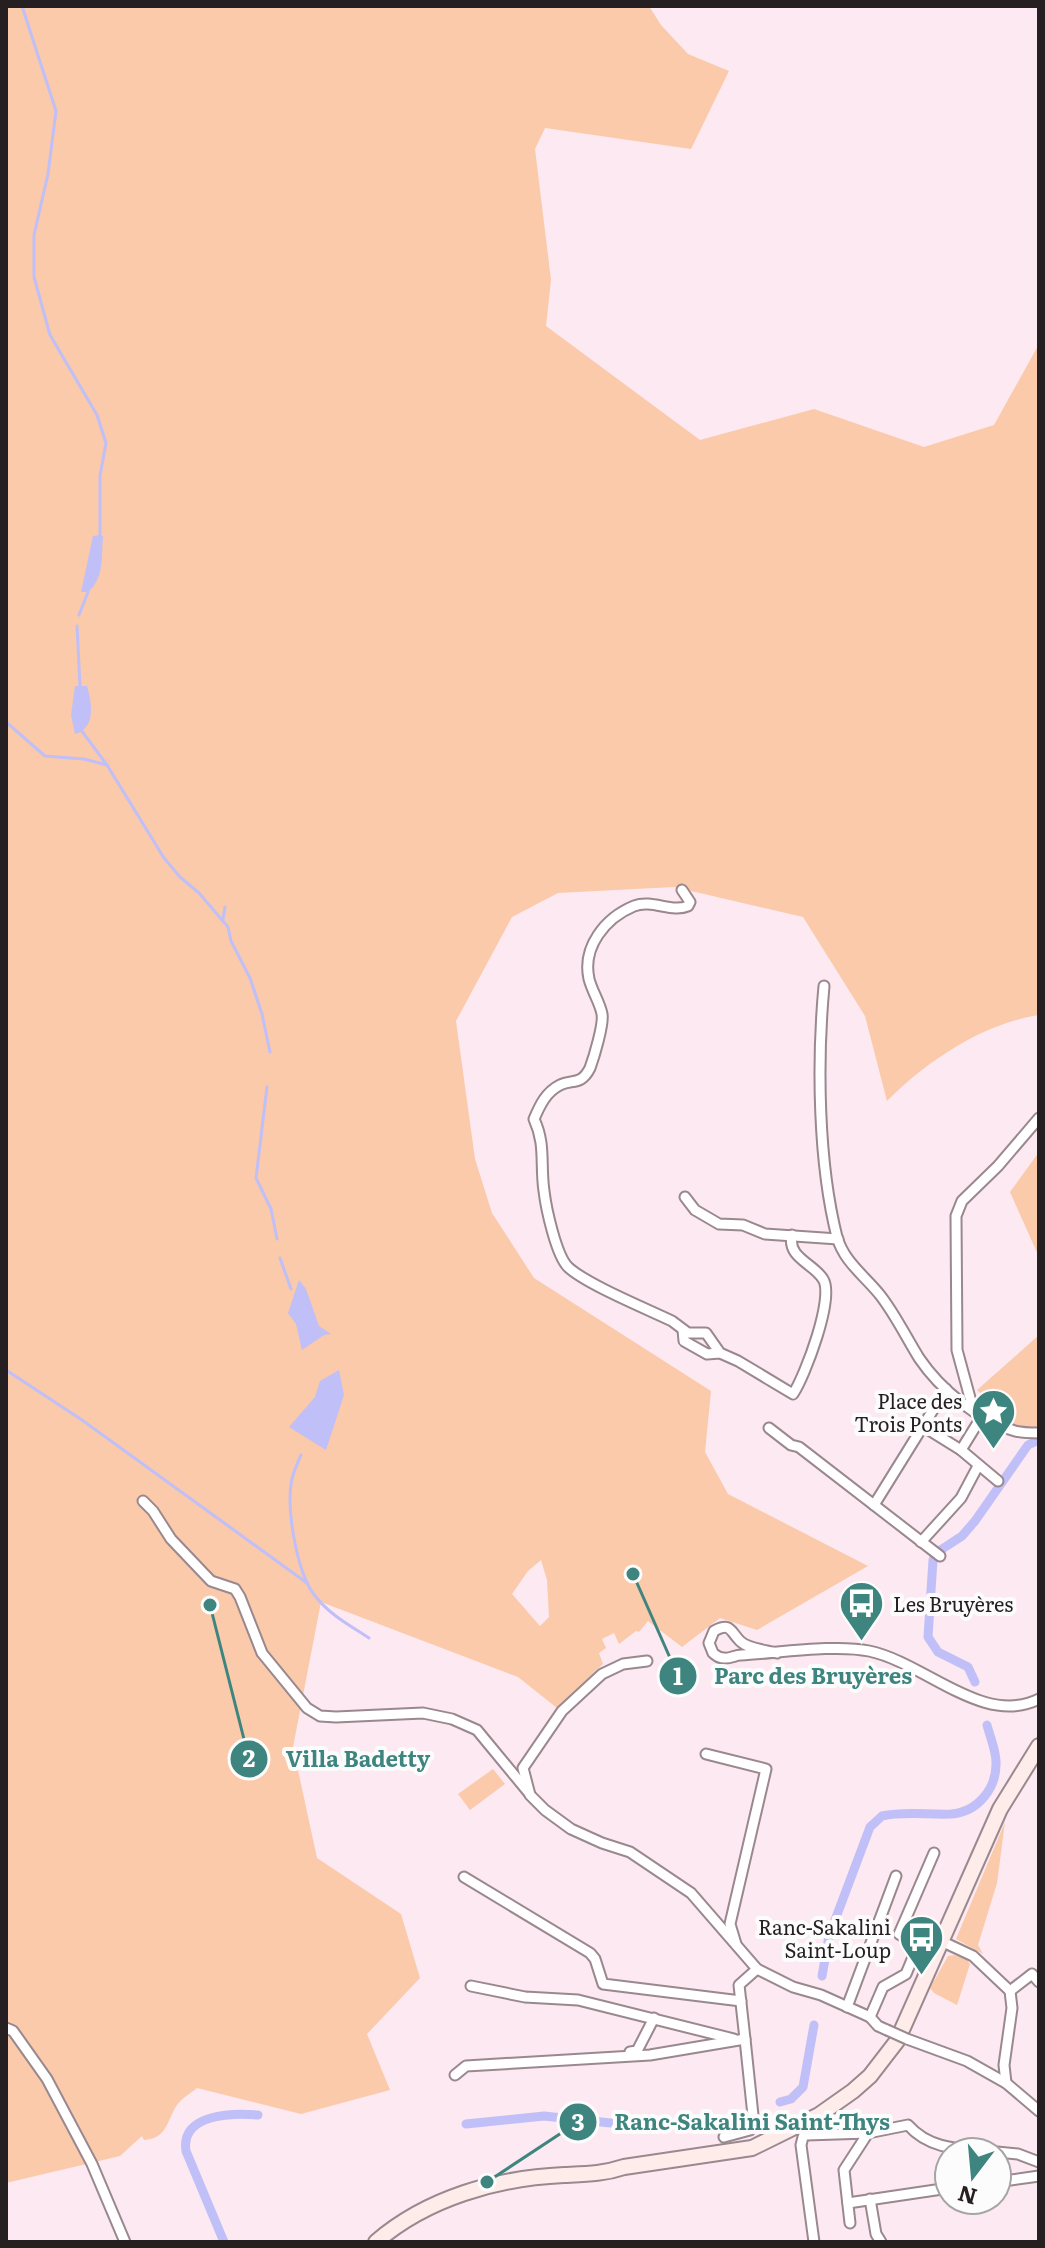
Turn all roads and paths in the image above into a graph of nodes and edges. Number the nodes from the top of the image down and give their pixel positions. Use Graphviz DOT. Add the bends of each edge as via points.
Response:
graph roads {
  1 [pos="682,890"];
  2 [pos="824,986"];
  3 [pos="1039,1118"];
  4 [pos="685,1197"];
  5 [pos="792,1235"];
  6 [pos="838,1239"];
  7 [pos="683,1330"];
  8 [pos="720,1353"];
  9 [pos="946,1389"];
  10 [pos="978,1413"];
  11 [pos="924,1427"];
  12 [pos="769,1428"];
  13 [pos="1039,1433"];
  14 [pos="961,1450"];
  15 [pos="978,1466"];
  16 [pos="998,1481"];
  17 [pos="143,1501"];
  18 [pos="874,1505"];
  19 [pos="921,1542"];
  20 [pos="937,1554"];
  21 [pos="740,1641"];
  22 [pos="777,1653"];
  23 [pos="734,1655"];
  24 [pos="647,1661"];
  25 [pos="1039,1699"];
  26 [pos="1039,1746"];
  27 [pos="706,1754"];
  28 [pos="530,1795"];
  29 [pos="934,1853"];
  30 [pos="896,1876"];
  31 [pos="464,1877"];
  32 [pos="944,1942"];
  33 [pos="738,1947"];
  34 [pos="757,1969"];
  35 [pos="1039,1982"];
  36 [pos="471,1986"];
  37 [pos="1010,1991"];
  38 [pos="741,2001"];
  39 [pos="847,2007"];
  40 [pos="870,2017"];
  41 [pos="654,2018"];
  42 [pos="6,2028"];
  43 [pos="741,2040"];
  44 [pos="521,2058"];
  45 [pos="455,2075"];
  46 [pos="1006,2083"];
  47 [pos="1039,2111"];
  48 [pos="868,2133"];
  49 [pos="724,2137"];
  50 [pos="933,2144"];
  51 [pos="1013,2154"];
  52 [pos="1039,2162"];
  53 [pos="1039,2176"];
  54 [pos="1013,2180"];
  55 [pos="933,2190"];
  56 [pos="870,2199"];
  57 [pos="848,2203"];
  58 [pos="850,2223"];
  59 [pos="125,2242"];
  60 [pos="376,2242"];
  61 [pos="814,2242"];
  62 [pos="881,2242"];
  1 -- 7 [label="street" via="690,902 682,909 634,906 600,929 588,975 602,1011 592,1061 582,1078 552,1091 534,1119 542,1135 545,1205 566,1265"];
  2 -- 6 [label="street" via="822,1123"];
  3 -- 10 [label="street" via="962,1201 956,1216 957,1350"];
  4 -- 5 [label="street" via="719,1224"];
  5 -- 6 [label="street"];
  5 -- 8 [label="street" via="793,1251 823,1279 828,1293 799,1385 793,1394"];
  6 -- 9 [label="street"];
  7 -- 8 [label="street" via="706,1333"];
  7 -- 8 [label="street" via="684,1341 707,1354"];
  9 -- 10 [label="street"];
  9 -- 11 [label="street"];
  10 -- 13 [label="street" via="1019,1432"];
  10 -- 14 [label="street"];
  11 -- 14 [label="street"];
  11 -- 18 [label="street"];
  12 -- 18 [label="street"];
  14 -- 15 [label="street"];
  15 -- 16 [label="street"];
  15 -- 19 [label="street" via="961,1498"];
  17 -- 28 [label="street" via="211,1581 235,1589 262,1653 307,1708 320,1716 423,1713 452,1719 477,1730"];
  18 -- 19 [label="street"];
  19 -- 20 [label="street"];
  21 -- 22 [label="street"];
  21 -- 23 [label="street"];
  21 -- 23 [label="street" via="728,1628 711,1636 713,1653 723,1658"];
  22 -- 23 [label="street"];
  22 -- 25 [label="street" via="862,1649 904,1662 984,1704 1011,1707"];
  24 -- 28 [label="street" via="612,1668 565,1707 523,1768"];
  26 -- 32 [label="street" via="1000,1809 973,1885"];
  27 -- 33 [label="street" via="766,1769 730,1924"];
  28 -- 33 [label="street" via="571,1829 630,1852 691,1893"];
  29 -- 40 [label="street" via="899,1934 915,1943 916,1950 906,1974 883,1987"];
  30 -- 39 [label="street"];
  31 -- 38 [label="street" via="590,1953 603,1984"];
  32 -- 37 [label="street" via="973,1956"];
  32 -- 60 [label="street" via="897,2041 870,2076 836,2104 772,2139 734,2153 480,2189 404,2220"];
  33 -- 34 [label="street"];
  34 -- 38 [label="street" via="739,1985"];
  34 -- 39 [label="street"];
  35 -- 37 [label="street" via="1032,1974"];
  36 -- 41 [label="street" via="578,2000"];
  37 -- 46 [label="street"];
  38 -- 43 [label="street"];
  39 -- 40 [label="street"];
  40 -- 46 [label="street, bridge" via="878,2026 958,2057"];
  41 -- 43 [label="street"];
  41 -- 44 [label="street" via="637,2051"];
  42 -- 59 [label="street" via="47,2079"];
  43 -- 45 [label="street" via="631,2056 466,2066"];
  43 -- 49 [label="street" via="754,2125"];
  46 -- 47 [label="street"];
  48 -- 50 [label="street" via="908,2125"];
  48 -- 57 [label="street" via="844,2170"];
  48 -- 61 [label="street" via="803,2137"];
  51 -- 52 [label="street"];
  53 -- 54 [label="street"];
  55 -- 56 [label="street"];
  56 -- 57 [label="street"];
  56 -- 62 [label="street"];
  57 -- 58 [label="street"];
}
